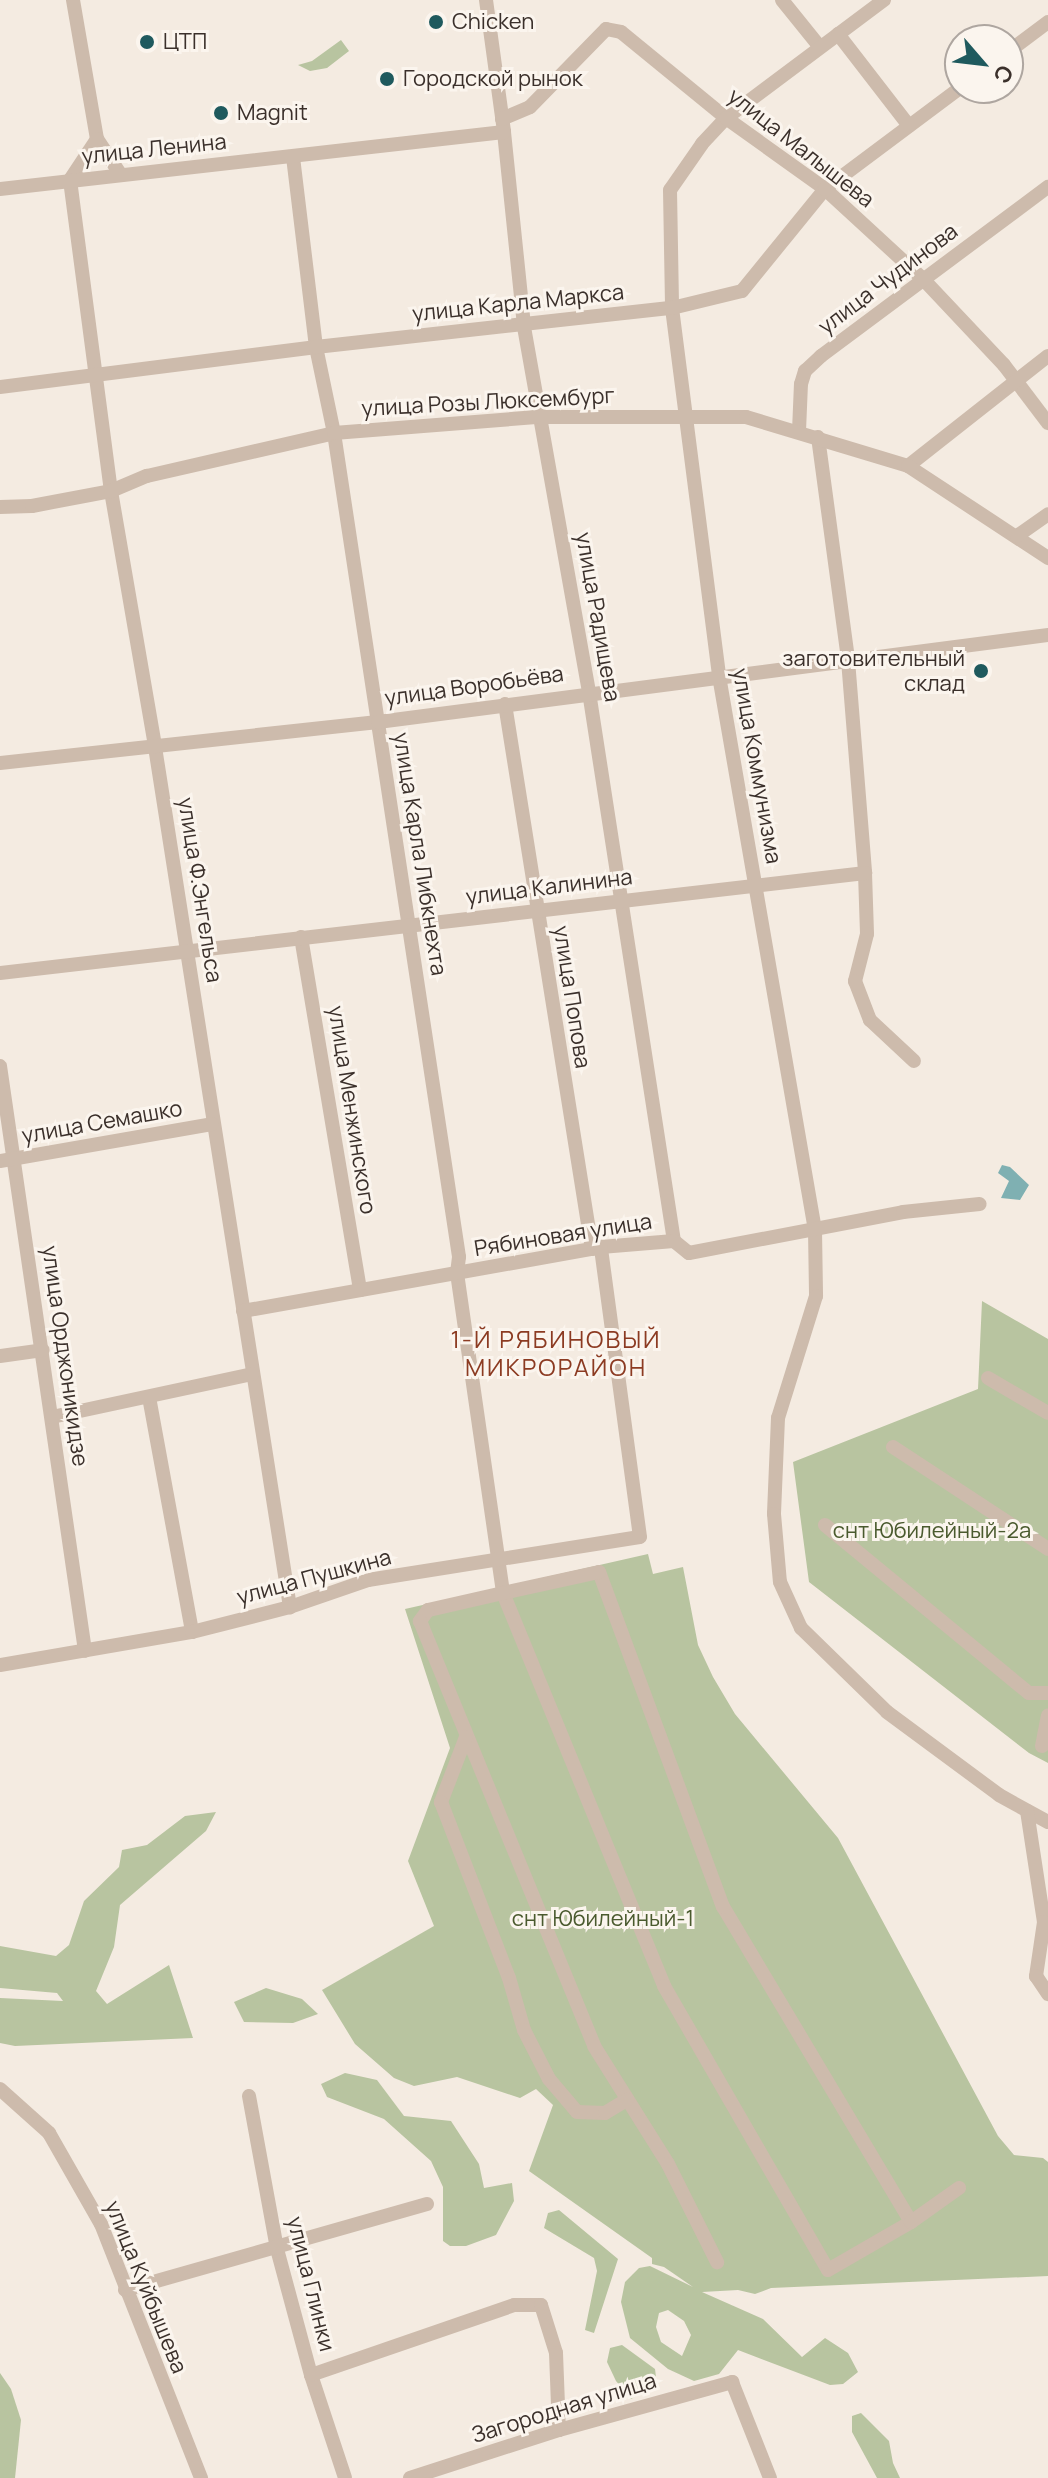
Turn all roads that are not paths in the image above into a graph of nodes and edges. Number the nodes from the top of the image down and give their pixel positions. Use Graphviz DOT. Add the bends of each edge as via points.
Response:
graph roads {
  1 [pos="73,0"];
  2 [pos="486,0"];
  3 [pos="782,0"];
  4 [pos="884,0"];
  5 [pos="1048,22"];
  6 [pos="838,34"];
  7 [pos="1024,40"];
  8 [pos="819,46"];
  9 [pos="944,100"];
  10 [pos="726,118"];
  11 [pos="503,125"];
  12 [pos="909,126"];
  13 [pos="97,139"];
  14 [pos="293,157"];
  15 [pos="121,175"];
  16 [pos="70,180"];
  17 [pos="1048,187"];
  18 [pos="0,189"];
  19 [pos="825,189"];
  20 [pos="923,279"];
  21 [pos="672,308"];
  22 [pos="524,327"];
  23 [pos="316,347"];
  24 [pos="1048,356"];
  25 [pos="98,375"];
  26 [pos="1015,381"];
  27 [pos="0,387"];
  28 [pos="688,416"];
  29 [pos="539,417"];
  30 [pos="1048,423"];
  31 [pos="799,431"];
  32 [pos="334,433"];
  33 [pos="818,437"];
  34 [pos="908,466"];
  35 [pos="111,491"];
  36 [pos="0,507"];
  37 [pos="1048,514"];
  38 [pos="1017,536"];
  39 [pos="1048,558"];
  40 [pos="1048,635"];
  41 [pos="848,660"];
  42 [pos="719,676"];
  43 [pos="589,692"];
  44 [pos="505,704"];
  45 [pos="378,722"];
  46 [pos="155,747"];
  47 [pos="0,763"];
  48 [pos="865,873"];
  49 [pos="755,885"];
  50 [pos="622,901"];
  51 [pos="536,911"];
  52 [pos="408,927"];
  53 [pos="301,937"];
  54 [pos="188,950"];
  55 [pos="0,973"];
  56 [pos="914,1061"];
  57 [pos="0,1066"];
  58 [pos="212,1124"];
  59 [pos="7,1161"];
  60 [pos="980,1204"];
  61 [pos="815,1230"];
  62 [pos="674,1241"];
  63 [pos="596,1248"];
  64 [pos="457,1273"];
  65 [pos="360,1290"];
  66 [pos="243,1311"];
  67 [pos="43,1350"];
  68 [pos="0,1356"];
  69 [pos="252,1374"];
  70 [pos="988,1378"];
  71 [pos="149,1397"];
  72 [pos="1048,1413"];
  73 [pos="52,1417"];
  74 [pos="893,1447"];
  75 [pos="825,1525"];
  76 [pos="640,1537"];
  77 [pos="1048,1549"];
  78 [pos="498,1559"];
  79 [pos="503,1593"];
  80 [pos="290,1607"];
  81 [pos="192,1632"];
  82 [pos="85,1651"];
  83 [pos="0,1665"];
  84 [pos="1048,1693"];
  85 [pos="1048,1716"];
  86 [pos="466,1737"];
  87 [pos="1042,1746"];
  88 [pos="1027,1811"];
  89 [pos="1048,1822"];
  90 [pos="1048,1994"];
  91 [pos="0,2089"];
  92 [pos="249,2096"];
  93 [pos="627,2100"];
  94 [pos="959,2188"];
  95 [pos="427,2204"];
  96 [pos="911,2222"];
  97 [pos="277,2249"];
  98 [pos="717,2262"];
  99 [pos="125,2290"];
  100 [pos="311,2375"];
  101 [pos="559,2430"];
  102 [pos="201,2478"];
  103 [pos="345,2478"];
  104 [pos="410,2478"];
  105 [pos="770,2478"];
  1 -- 13 [label="street"];
  2 -- 11 [label="street, улица Радищева"];
  3 -- 8 [label="street"];
  4 -- 6 [label="street, улица Коммунизма"];
  5 -- 7 [label="street"];
  6 -- 8 [label="street, улица Коммунизма"];
  6 -- 12 [label="street"];
  8 -- 10 [label="street, улица Коммунизма"];
  9 -- 12 [label="street, улица Карла Маркса"];
  10 -- 11 [label="street, улица Малышева" via="621,32 606,29 530,107"];
  10 -- 19 [label="street, улица Малышева"];
  10 -- 21 [label="street, улица Коммунизма" via="670,190"];
  11 -- 14 [label="street, улица Ленина"];
  11 -- 22 [label="street, улица Радищева"];
  12 -- 19 [label="street, улица Карла Маркса"];
  13 -- 15 [label="street"];
  13 -- 16 [label="street"];
  14 -- 15 [label="street, улица Ленина"];
  14 -- 23 [label="street, улица Карла Либкнехта"];
  15 -- 16 [label="street, улица Ленина"];
  16 -- 18 [label="street, улица Ленина"];
  16 -- 25 [label="street, улица Ф.Энгельса"];
  17 -- 20 [label="street, улица Чудинова"];
  19 -- 20 [label="street, улица Малышева"];
  19 -- 21 [label="street, улица Карла Маркса" via="742,291"];
  20 -- 26 [label="street, улица Малышева"];
  20 -- 31 [label="street, улица Чудинова" via="805,371"];
  21 -- 22 [label="street, улица Карла Маркса"];
  21 -- 28 [label="street, улица Коммунизма"];
  22 -- 23 [label="street, улица Карла Маркса"];
  22 -- 29 [label="street, улица Радищева"];
  23 -- 25 [label="street, улица Карла Маркса"];
  23 -- 32 [label="street, улица Карла Либкнехта"];
  24 -- 26 [label="street"];
  25 -- 27 [label="street, улица Карла Маркса"];
  25 -- 35 [label="street, улица Ф.Энгельса"];
  26 -- 30 [label="street, улица Малышева"];
  26 -- 34 [label="street"];
  28 -- 29 [label="street, улица Розы Люксембург"];
  28 -- 31 [label="street, улица Розы Люксембург" via="746,417"];
  28 -- 42 [label="street, улица Коммунизма"];
  29 -- 32 [label="street, улица Розы Люксембург"];
  29 -- 43 [label="street, улица Радищева"];
  31 -- 33 [label="street, улица Розы Люксембург"];
  32 -- 35 [label="street, улица Розы Люксембург" via="147,476"];
  32 -- 45 [label="street, улица Карла Либкнехта"];
  33 -- 34 [label="street, улица Розы Люксембург"];
  33 -- 41 [label="street"];
  34 -- 38 [label="street, улица Розы Люксембург"];
  35 -- 36 [label="street, улица Розы Люксембург"];
  35 -- 46 [label="street, улица Ф.Энгельса"];
  37 -- 38 [label="street"];
  38 -- 39 [label="street, улица Розы Люксембург"];
  40 -- 41 [label="street, улица Воробьёва"];
  41 -- 42 [label="street, улица Воробьёва"];
  41 -- 48 [label="street"];
  42 -- 43 [label="street, улица Воробьёва"];
  42 -- 49 [label="street, улица Коммунизма"];
  43 -- 44 [label="street, улица Воробьёва"];
  43 -- 50 [label="street, улица Радищева"];
  44 -- 45 [label="street, улица Воробьёва"];
  44 -- 51 [label="street, улица Попова"];
  45 -- 46 [label="street, улица Воробьёва"];
  45 -- 52 [label="street, улица Карла Либкнехта"];
  46 -- 47 [label="street, улица Воробьёва"];
  46 -- 54 [label="street, улица Ф.Энгельса"];
  48 -- 49 [label="street, улица Калинина"];
  48 -- 56 [label="street" via="867,934 856,987 870,1020"];
  49 -- 50 [label="street, улица Калинина"];
  49 -- 61 [label="street, улица Коммунизма"];
  50 -- 51 [label="street, улица Калинина"];
  50 -- 62 [label="street, улица Радищева"];
  51 -- 52 [label="street, улица Калинина"];
  51 -- 63 [label="street, улица Попова"];
  52 -- 53 [label="street, улица Калинина"];
  52 -- 64 [label="street, улица Карла Либкнехта" via="459,1257"];
  53 -- 54 [label="street, улица Калинина"];
  53 -- 65 [label="street, улица Менжинского"];
  54 -- 55 [label="street, улица Калинина"];
  54 -- 58 [label="street, улица Ф.Энгельса"];
  57 -- 59 [label="street, улица Орджоникидзе"];
  58 -- 59 [label="street, улица Семашко"];
  58 -- 66 [label="street, улица Ф.Энгельса"];
  59 -- 67 [label="street, улица Орджоникидзе"];
  60 -- 61 [label="street, Рябиновая улица" via="903,1212"];
  61 -- 62 [label="street, Рябиновая улица" via="689,1253"];
  61 -- 88 [label="street, улица Коммунизма" via="816,1296 778,1418 774,1514 780,1582 801,1628 887,1712"];
  62 -- 63 [label="street, Рябиновая улица"];
  63 -- 64 [label="street, Рябиновая улица"];
  63 -- 76 [label="street, улица Попова"];
  64 -- 65 [label="street, Рябиновая улица"];
  64 -- 78 [label="street, улица Карла Либкнехта"];
  65 -- 66 [label="street, Рябиновая улица"];
  66 -- 69 [label="street, улица Ф.Энгельса"];
  67 -- 68 [label="street"];
  67 -- 73 [label="street, улица Орджоникидзе"];
  69 -- 71 [label="street"];
  69 -- 80 [label="street, улица Ф.Энгельса"];
  70 -- 72 [label="street"];
  71 -- 73 [label="street"];
  71 -- 81 [label="street"];
  73 -- 82 [label="street, улица Орджоникидзе"];
  74 -- 77 [label="street"];
  75 -- 84 [label="street" via="1029,1693"];
  76 -- 78 [label="street, улица Пушкина"];
  78 -- 79 [label="street, улица Карла Либкнехта"];
  78 -- 80 [label="street, улица Пушкина" via="368,1580"];
  79 -- 86 [label="street" via="428,1610 420,1621"];
  79 -- 96 [label="street" via="599,1572 723,1907"];
  79 -- 96 [label="street, улица Карла Либкнехта" via="664,1986 828,2270"];
  80 -- 81 [label="street, улица Пушкина"];
  81 -- 82 [label="street, улица Пушкина"];
  82 -- 83 [label="street, улица Пушкина"];
  85 -- 87 [label="street"];
  86 -- 93 [label="street" via="594,2046"];
  86 -- 93 [label="street" via="441,1802 524,2030 549,2079 577,2112 605,2113"];
  88 -- 89 [label="street, улица Коммунизма"];
  88 -- 90 [label="street" via="1044,1922 1036,1976"];
  91 -- 99 [label="street, улица Куйбышева" via="49,2133 101,2224"];
  92 -- 97 [label="street, улица Глинки"];
  93 -- 98 [label="street" via="668,2164"];
  94 -- 96 [label="street"];
  95 -- 97 [label="street"];
  97 -- 99 [label="street"];
  97 -- 100 [label="street, улица Глинки"];
  99 -- 102 [label="street, улица Куйбышева"];
  100 -- 101 [label="street" via="514,2305 541,2305 556,2353"];
  100 -- 103 [label="street, улица Глинки"];
  101 -- 104 [label="street, Загородная улица"];
  101 -- 105 [label="street, Загородная улица" via="732,2382"];
}
